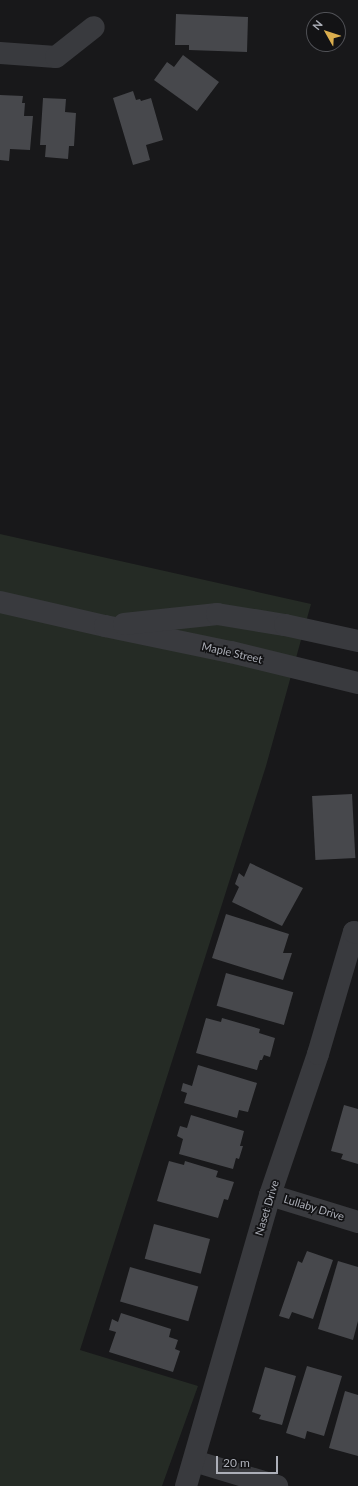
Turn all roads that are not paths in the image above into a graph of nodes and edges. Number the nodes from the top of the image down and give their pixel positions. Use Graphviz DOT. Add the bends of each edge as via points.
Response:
graph roads {
  1 [pos="94,27"];
  2 [pos="0,53"];
  3 [pos="0,602"];
  4 [pos="104,626"];
  5 [pos="358,641"];
  6 [pos="358,683"];
  7 [pos="356,932"];
  8 [pos="270,1196"];
  9 [pos="358,1222"];
  10 [pos="194,1461"];
  11 [pos="186,1486"];
  12 [pos="277,1486"];
  1 -- 2 [label="street" via="56,57"];
  3 -- 4 [label="street, Maple Street"];
  4 -- 5 [label="street, Maple Street" via="217,614"];
  4 -- 6 [label="street, Maple Street" via="231,652"];
  7 -- 8 [label="street, Naset Drive"];
  8 -- 9 [label="street, Lullaby Drive"];
  8 -- 10 [label="street, Naset Drive"];
  10 -- 11 [label="street, Naset Drive"];
  10 -- 12 [label="street"];
}
